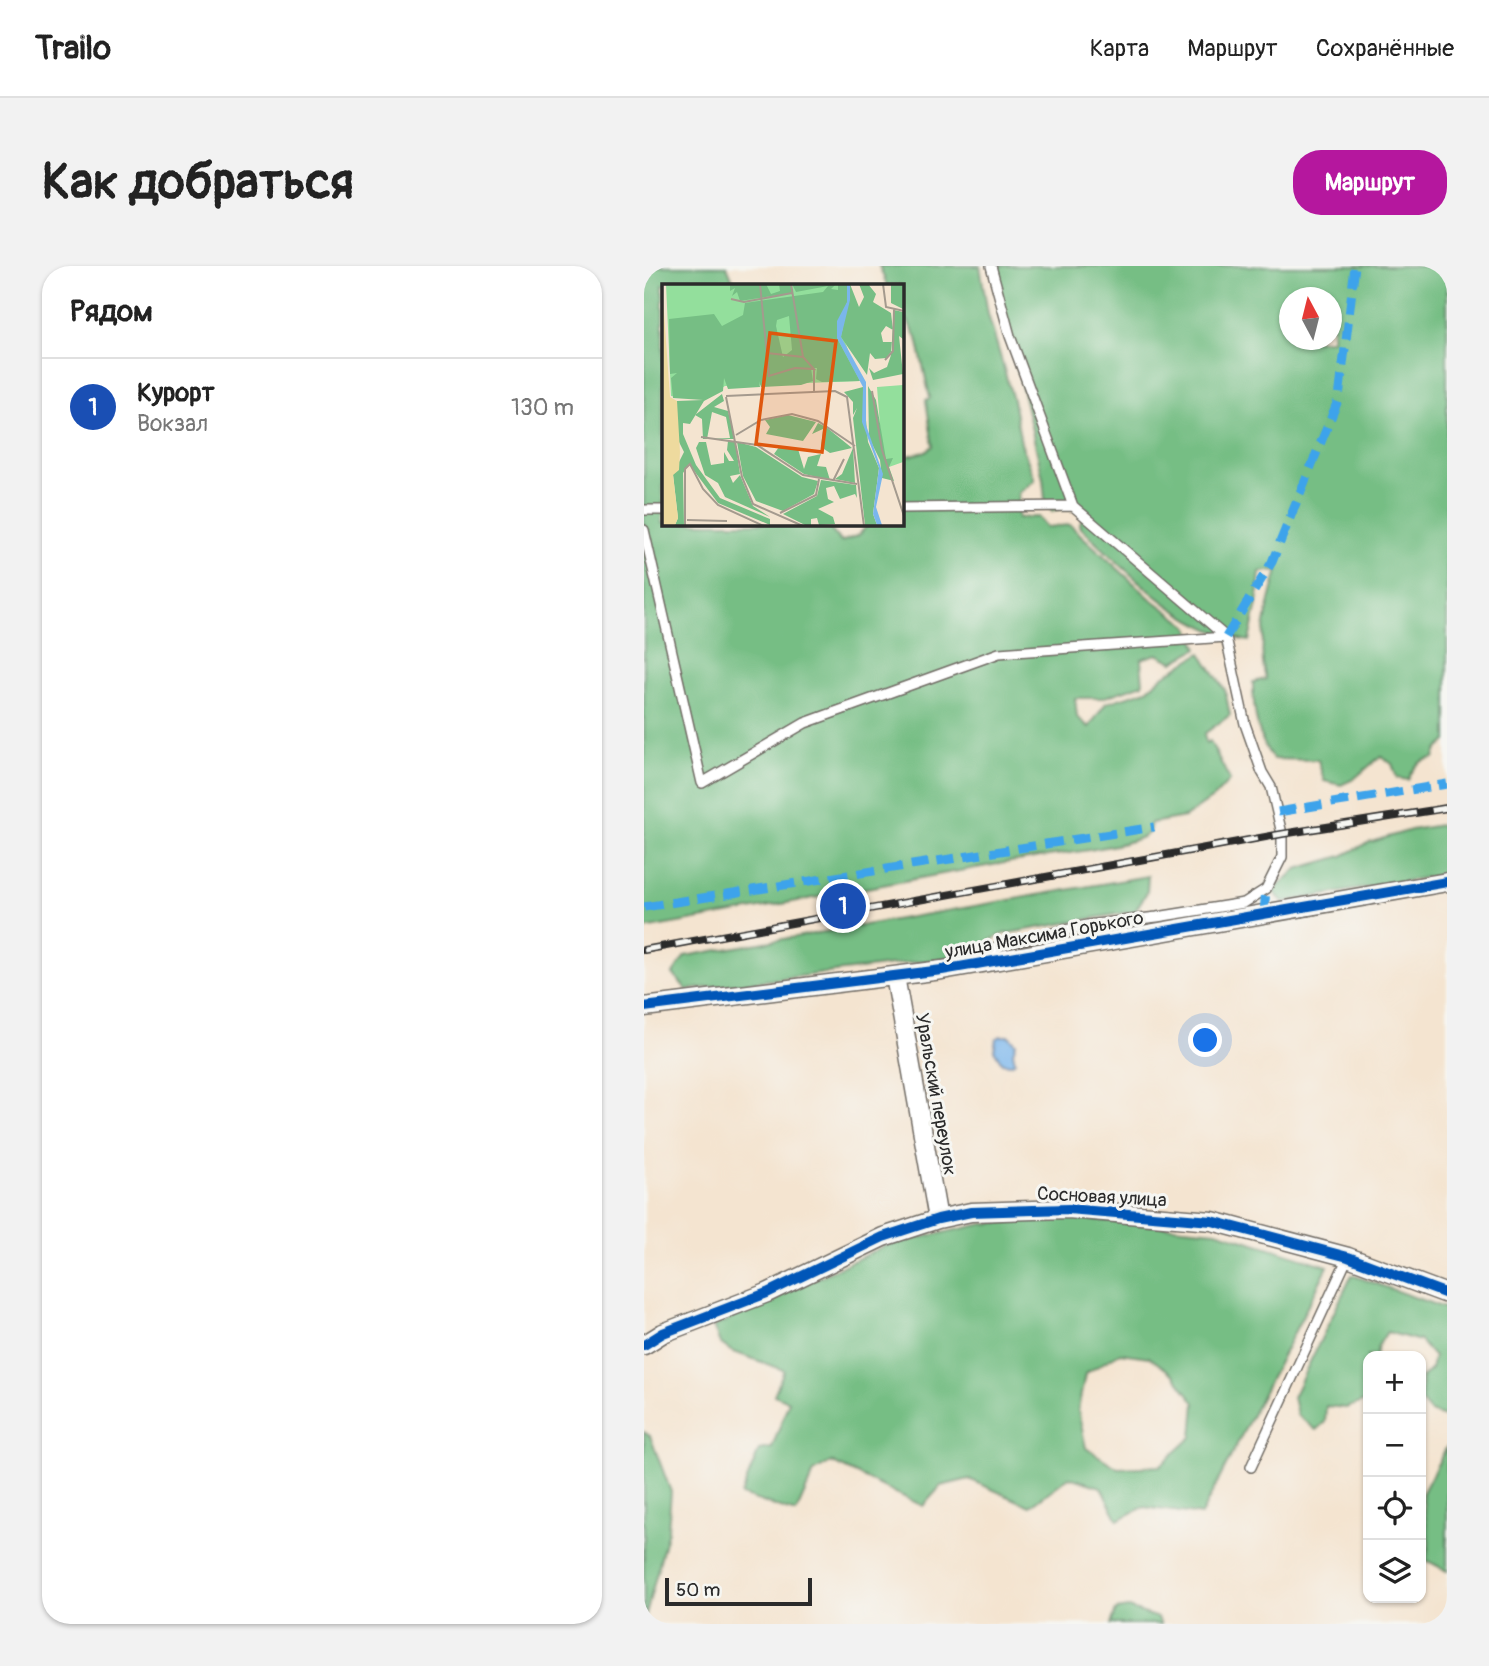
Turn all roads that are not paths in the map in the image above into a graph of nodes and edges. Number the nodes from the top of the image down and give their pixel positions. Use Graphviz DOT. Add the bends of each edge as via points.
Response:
graph roads {
  1 [pos="991,266"];
  2 [pos="1073,506"];
  3 [pos="903,508"];
  4 [pos="644,510"];
  5 [pos="662,510"];
  6 [pos="644,530"];
  7 [pos="1226,637"];
  8 [pos="1447,882"];
  9 [pos="942,970"];
  10 [pos="895,976"];
  11 [pos="644,1007"];
  12 [pos="938,1220"];
  13 [pos="1348,1257"];
  14 [pos="1447,1294"];
  15 [pos="644,1345"];
  16 [pos="1251,1467"];
  1 -- 2 [label="lane" via="1010,336"];
  2 -- 3 [label="lane"];
  2 -- 7 [label="lane"];
  4 -- 5 [label="lane"];
  6 -- 7 [label="lane" via="702,783 805,723 999,653"];
  7 -- 9 [label="lane" via="1245,724 1271,787 1282,834 1282,857 1266,889 1244,903 1087,925 1001,945"];
  8 -- 9 [label="street, улица Максима Горького"];
  9 -- 10 [label="street, улица Максима Горького"];
  10 -- 11 [label="street, улица Максима Горького"];
  10 -- 12 [label="street, Уральский переулок"];
  12 -- 13 [label="street, Сосновая улица" via="971,1212 1068,1209 1212,1221"];
  12 -- 15 [label="street, Сосновая улица" via="883,1237"];
  13 -- 14 [label="street, Сосновая улица"];
  13 -- 16 [label="lane"];
}
